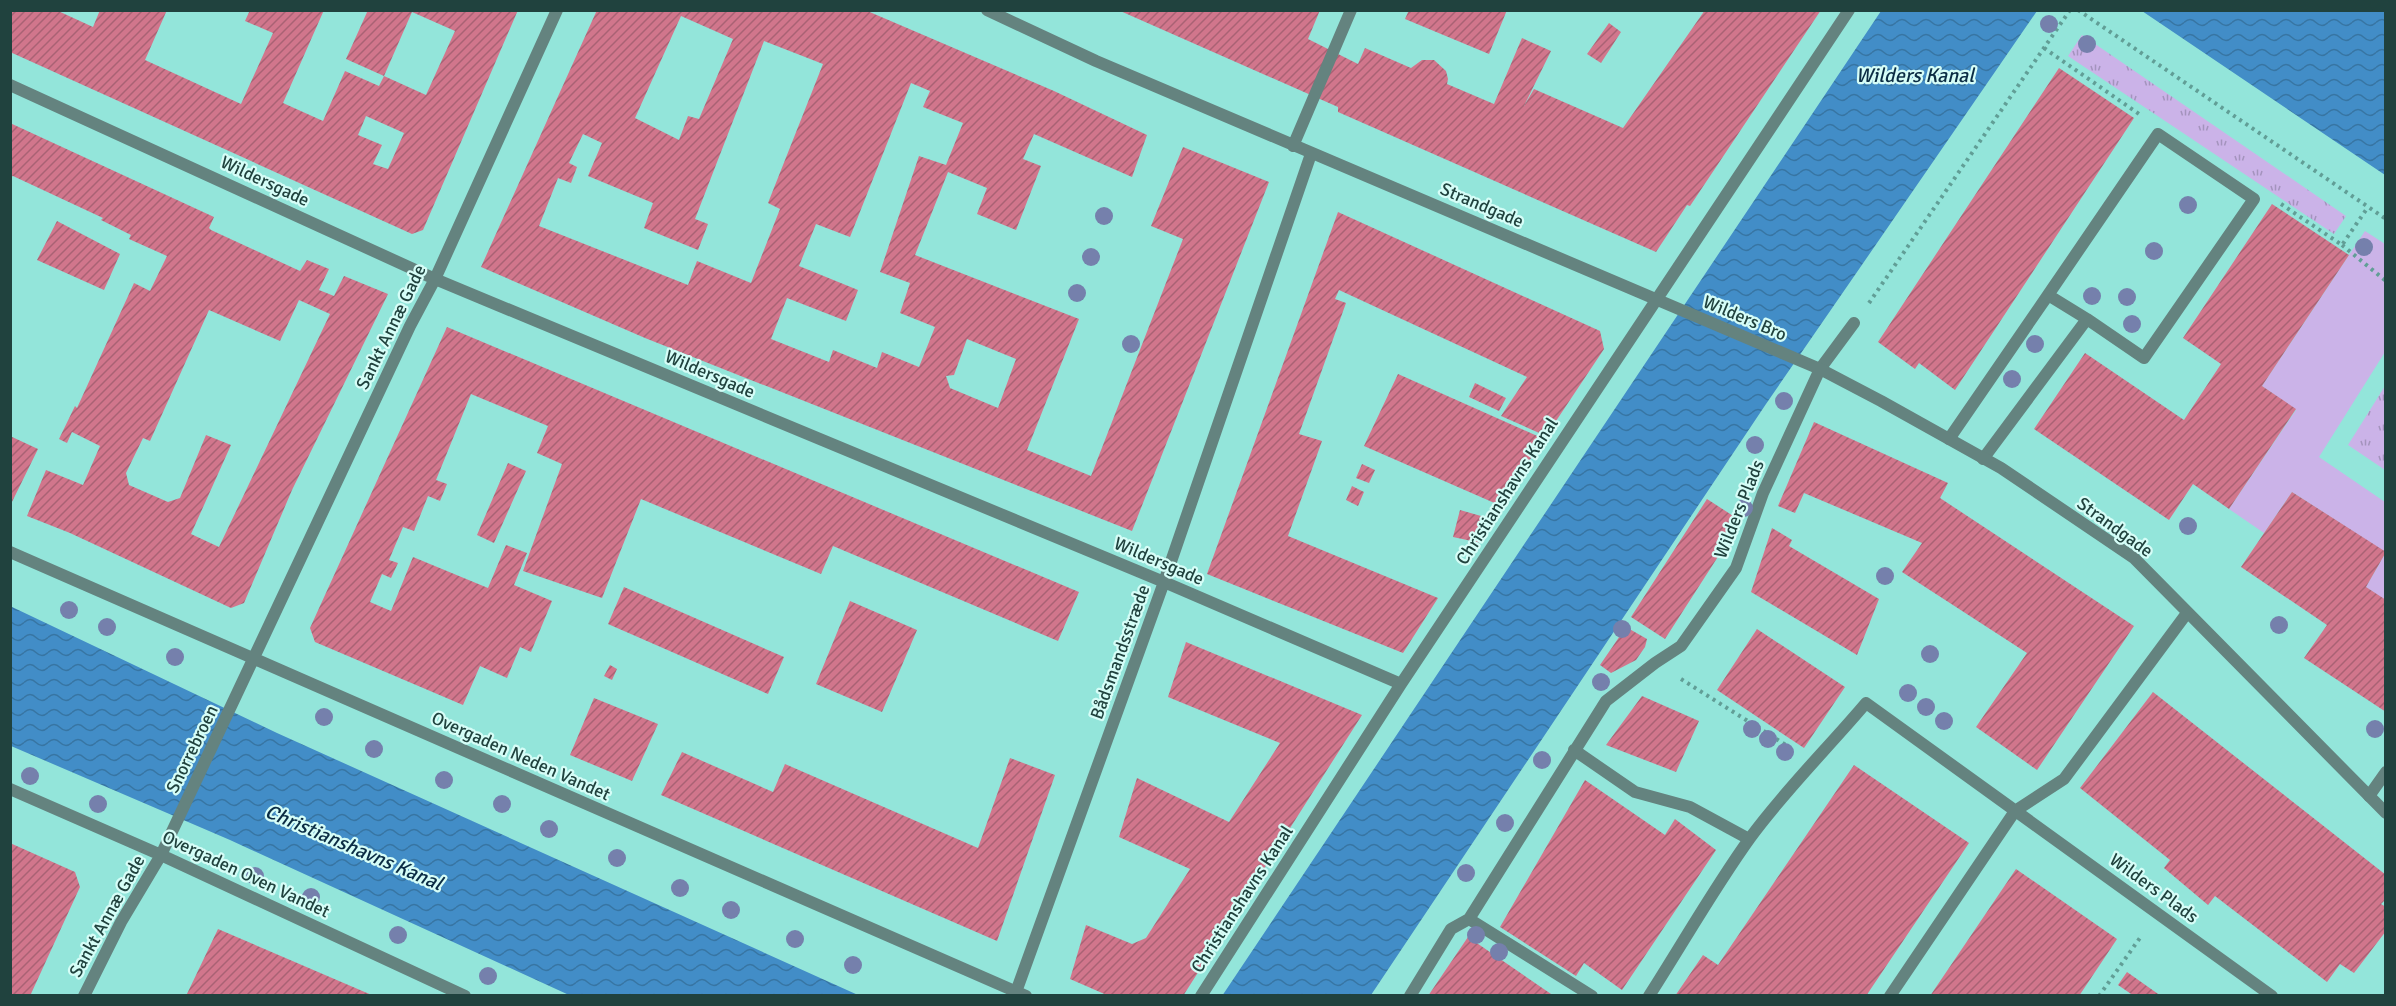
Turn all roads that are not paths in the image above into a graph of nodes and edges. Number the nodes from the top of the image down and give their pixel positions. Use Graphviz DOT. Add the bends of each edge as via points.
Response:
graph roads {
  1 [pos="558,10"];
  2 [pos="987,10"];
  3 [pos="1351,10"];
  4 [pos="1849,10"];
  5 [pos="10,85"];
  6 [pos="1293,146"];
  7 [pos="1311,153"];
  8 [pos="435,279"];
  9 [pos="2048,295"];
  10 [pos="1656,299"];
  11 [pos="2087,319"];
  12 [pos="1854,323"];
  13 [pos="1820,369"];
  14 [pos="1949,439"];
  15 [pos="1983,459"];
  16 [pos="10,552"];
  17 [pos="1164,582"];
  18 [pos="2187,614"];
  19 [pos="255,659"];
  20 [pos="1401,684"];
  21 [pos="1574,750"];
  22 [pos="2385,772"];
  23 [pos="10,789"];
  24 [pos="2369,796"];
  25 [pos="2015,811"];
  26 [pos="2385,813"];
  27 [pos="1749,839"];
  28 [pos="161,855"];
  29 [pos="1469,919"];
  30 [pos="1021,994"];
  31 [pos="84,996"];
  32 [pos="465,996"];
  33 [pos="1201,996"];
  34 [pos="1410,996"];
  35 [pos="1592,996"];
  36 [pos="1649,996"];
  37 [pos="1890,996"];
  38 [pos="2272,996"];
  1 -- 8 [label="street, Sankt Annæ Gade"];
  2 -- 6 [label="street, Strandgade"];
  3 -- 6 [label="street"];
  4 -- 10 [label="street, Christianshavns Kanal"];
  5 -- 8 [label="street, Wildersgade"];
  6 -- 7 [label="street, Strandgade"];
  7 -- 10 [label="street, Strandgade"];
  7 -- 17 [label="street, Bådsmandsstræde"];
  8 -- 17 [label="street, Wildersgade"];
  8 -- 19 [label="street, Sankt Annæ Gade"];
  9 -- 11 [label="street"];
  9 -- 11 [label="street" via="2158,134 2254,199 2144,358"];
  9 -- 14 [label="street"];
  10 -- 13 [label="street, Wilders Bro"];
  10 -- 20 [label="street, Christianshavns Kanal"];
  11 -- 15 [label="street"];
  12 -- 13 [label="street"];
  13 -- 14 [label="street, Strandgade"];
  13 -- 21 [label="street, Wilders Plads" via="1763,493 1736,568 1681,645 1606,701"];
  14 -- 15 [label="street, Strandgade"];
  15 -- 18 [label="street, Strandgade" via="2134,558"];
  16 -- 19 [label="street, Overgaden Neden Vandet"];
  17 -- 20 [label="street, Wildersgade"];
  17 -- 30 [label="street, Bådsmandsstræde"];
  18 -- 24 [label="street, Strandgade"];
  18 -- 25 [label="street" via="2064,778"];
  19 -- 28 [label="street, Snorrebroen"];
  19 -- 30 [label="street, Overgaden Neden Vandet"];
  20 -- 33 [label="street, Christianshavns Kanal"];
  21 -- 27 [label="street" via="1635,792 1690,807"];
  21 -- 29 [label="street, Wilders Plads"];
  22 -- 24 [label="street"];
  23 -- 28 [label="street, Overgaden Oven Vandet"];
  24 -- 26 [label="street, Strandgade"];
  25 -- 27 [label="street, Wilders Plads" via="1866,703"];
  25 -- 37 [label="street"];
  25 -- 38 [label="street, Wilders Plads"];
  27 -- 36 [label="street, Wilders Plads"];
  28 -- 31 [label="street, Sankt Annæ Gade"];
  28 -- 32 [label="street, Overgaden Oven Vandet"];
  29 -- 34 [label="street, Wilders Plads" via="1451,929"];
  29 -- 35 [label="street"];
}
